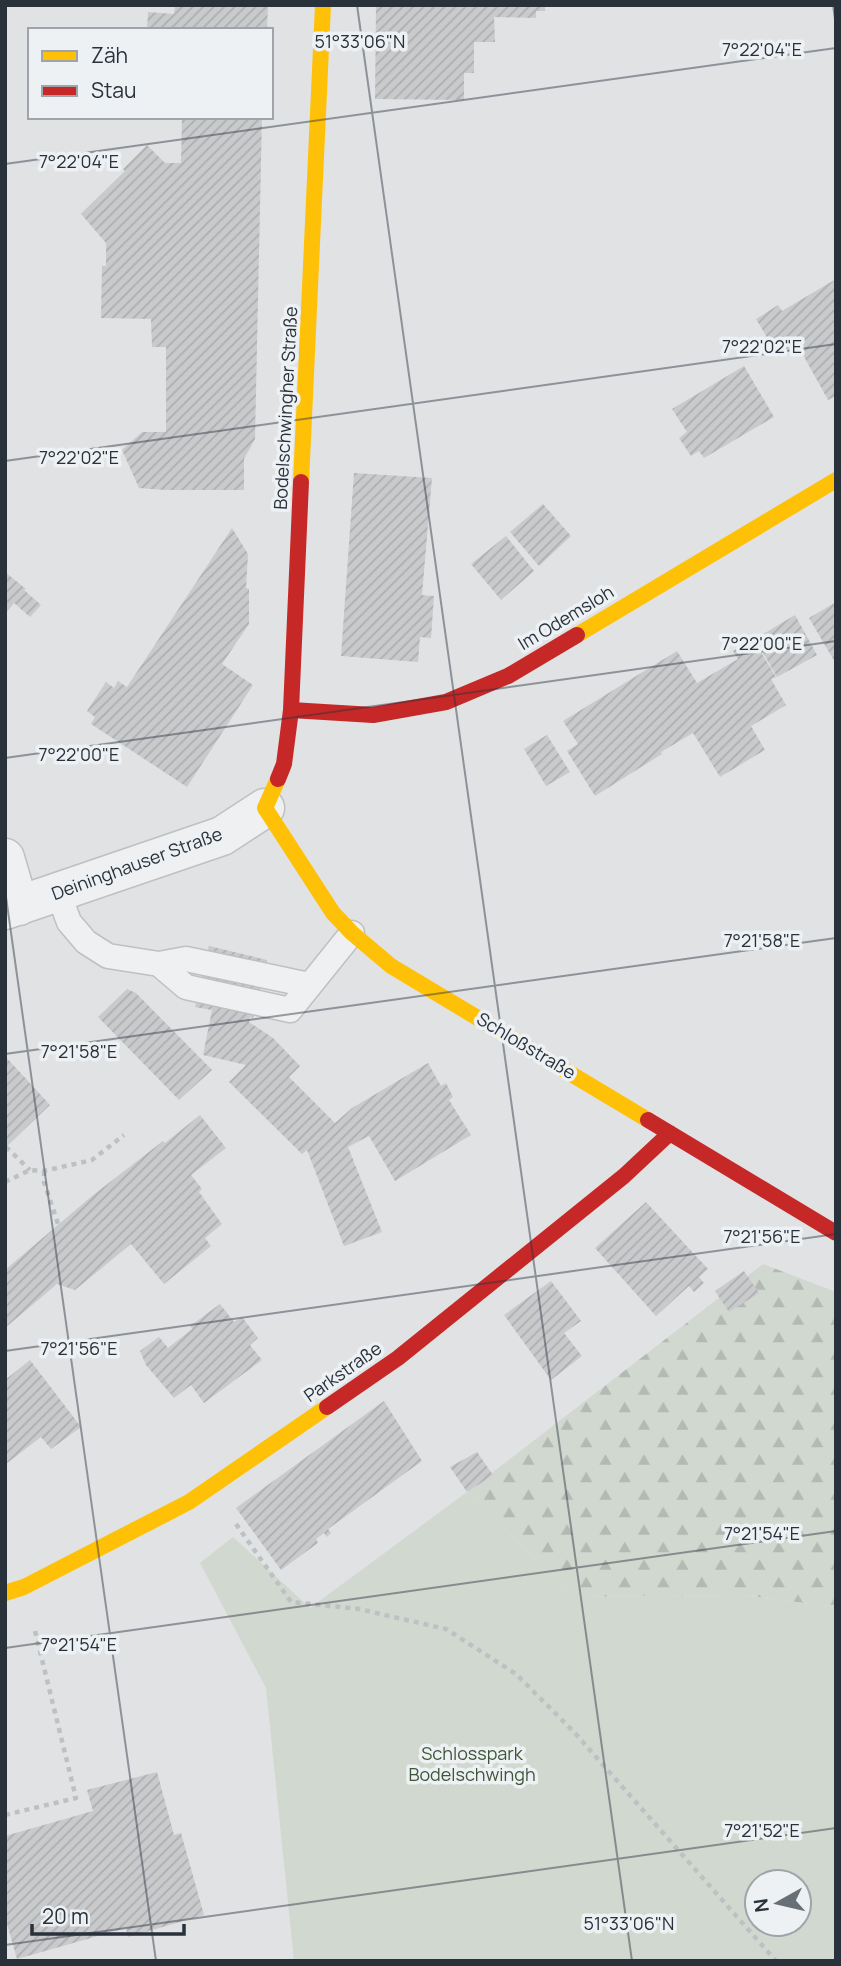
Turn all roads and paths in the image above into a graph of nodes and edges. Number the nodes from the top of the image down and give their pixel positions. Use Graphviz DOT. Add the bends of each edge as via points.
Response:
graph roads {
  1 [pos="323,5"];
  2 [pos="836,480"];
  3 [pos="291,710"];
  4 [pos="265,808"];
  5 [pos="5,858"];
  6 [pos="58,892"];
  7 [pos="12,908"];
  8 [pos="352,933"];
  9 [pos="670,1133"];
  10 [pos="124,1135"];
  11 [pos="6,1147"];
  12 [pos="30,1170"];
  13 [pos="44,1171"];
  14 [pos="5,1182"];
  15 [pos="58,1224"];
  16 [pos="836,1233"];
  17 [pos="210,1488"];
  18 [pos="24,1587"];
  19 [pos="5,1593"];
  20 [pos="5,1815"];
  21 [pos="776,1961"];
  1 -- 3 [label="street, Bodelschwingher Straße"];
  2 -- 3 [label="street, Im Odemsloh" via="508,676 446,702 373,715"];
  3 -- 4 [label="street, Bodelschwingher Straße" via="284,764"];
  4 -- 6 [label="street, Deininghauser Straße" via="222,836"];
  4 -- 8 [label="street, Schloßstraße" via="333,913"];
  5 -- 7 [label="street"];
  6 -- 7 [label="street, Deininghauser Straße"];
  6 -- 8 [label="lane" via="69,922 86,942 108,956 159,964 186,988 290,1010"];
  8 -- 9 [label="street, Schloßstraße" via="391,966"];
  9 -- 16 [label="street, Schloßstraße"];
  9 -- 17 [label="street, Parkstraße" via="624,1176 398,1358"];
  10 -- 13 [label="path" via="92,1160"];
  11 -- 12 [label="path"];
  12 -- 13 [label="path"];
  12 -- 14 [label="path"];
  13 -- 15 [label="path"];
  17 -- 18 [label="street, Parkstraße"];
  17 -- 21 [label="path" via="291,1602 359,1609 446,1629 516,1674 574,1732"];
  18 -- 19 [label="street, Parkstraße"];
  18 -- 20 [label="path" via="76,1798"];
}
